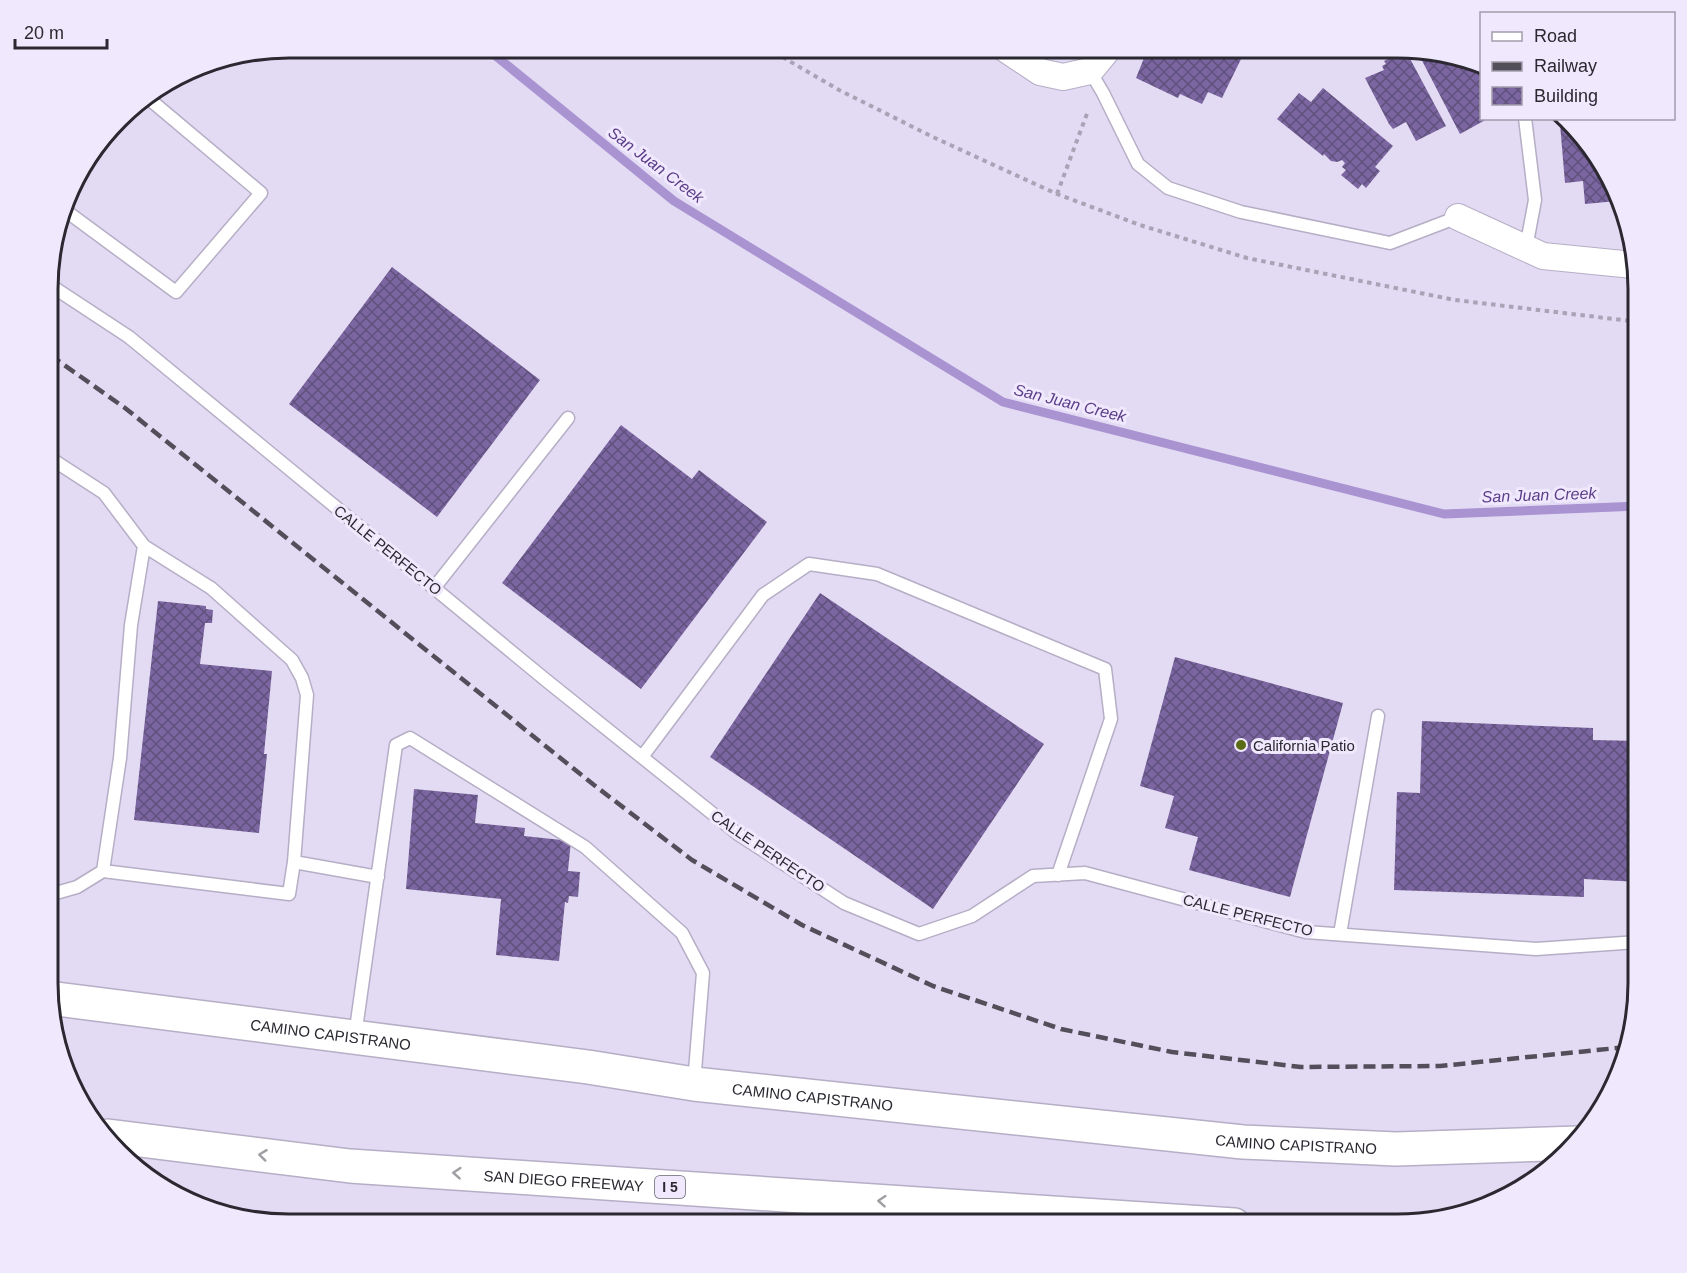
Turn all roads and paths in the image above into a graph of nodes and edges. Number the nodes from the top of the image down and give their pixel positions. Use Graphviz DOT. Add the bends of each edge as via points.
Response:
graph roads {
  1 [pos="1019,58"];
  2 [pos="1100,58"];
  3 [pos="1089,71"];
  4 [pos="1103,93"];
  5 [pos="154,103"];
  6 [pos="1525,120"];
  7 [pos="1057,194"];
  8 [pos="71,215"];
  9 [pos="1458,217"];
  10 [pos="1526,248"];
  11 [pos="1627,264"];
  12 [pos="58,290"];
  13 [pos="568,418"];
  14 [pos="58,463"];
  15 [pos="144,546"];
  16 [pos="434,588"];
  17 [pos="1378,717"];
  18 [pos="642,757"];
  19 [pos="294,862"];
  20 [pos="103,871"];
  21 [pos="1058,875"];
  22 [pos="378,877"];
  23 [pos="58,892"];
  24 [pos="1340,934"];
  25 [pos="1628,943"];
  26 [pos="59,999"];
  27 [pos="356,1036"];
  28 [pos="694,1084"];
  29 [pos="117,1137"];
  30 [pos="1564,1143"];
  31 [pos="1069,1214"];
  1 -- 3 [label="street" via="1040,72 1064,77"];
  2 -- 3 [label="street"];
  3 -- 4 [label="lane"];
  4 -- 7 [label="path" via="1092,98"];
  4 -- 9 [label="lane" via="1137,164 1168,188 1241,212 1390,243"];
  5 -- 8 [label="lane" via="261,193 176,292"];
  6 -- 10 [label="lane" via="1535,200"];
  9 -- 10 [label="street"];
  10 -- 11 [label="street" via="1543,256"];
  12 -- 16 [label="lane, CALLE PERFECTO" via="129,337"];
  13 -- 16 [label="lane"];
  14 -- 15 [label="lane" via="104,493"];
  15 -- 19 [label="lane" via="211,588 292,660 302,678 307,695"];
  15 -- 20 [label="lane" via="131,625 120,758"];
  16 -- 18 [label="lane, CALLE PERFECTO"];
  17 -- 24 [label="lane"];
  18 -- 21 [label="lane, CALLE PERFECTO" via="738,834 844,903 919,934 972,916 1033,876"];
  18 -- 21 [label="lane" via="763,595 809,564 877,574 1106,669 1111,719"];
  19 -- 20 [label="lane" via="289,894"];
  19 -- 22 [label="lane"];
  20 -- 23 [label="lane" via="77,887"];
  21 -- 24 [label="lane, CALLE PERFECTO" via="1085,873 1306,932"];
  22 -- 27 [label="lane"];
  22 -- 28 [label="lane" via="396,745 410,738 585,848 682,933 703,973"];
  24 -- 25 [label="lane, CALLE PERFECTO" via="1536,949"];
  26 -- 27 [label="main road, CAMINO CAPISTRANO"];
  27 -- 28 [label="main road, CAMINO CAPISTRANO"];
  28 -- 30 [label="main road, CAMINO CAPISTRANO" via="1243,1142 1396,1149"];
  31 -- 29 [label="main road, SAN DIEGO FREEWAY / I 5, one-way" via="350,1166"];
}
